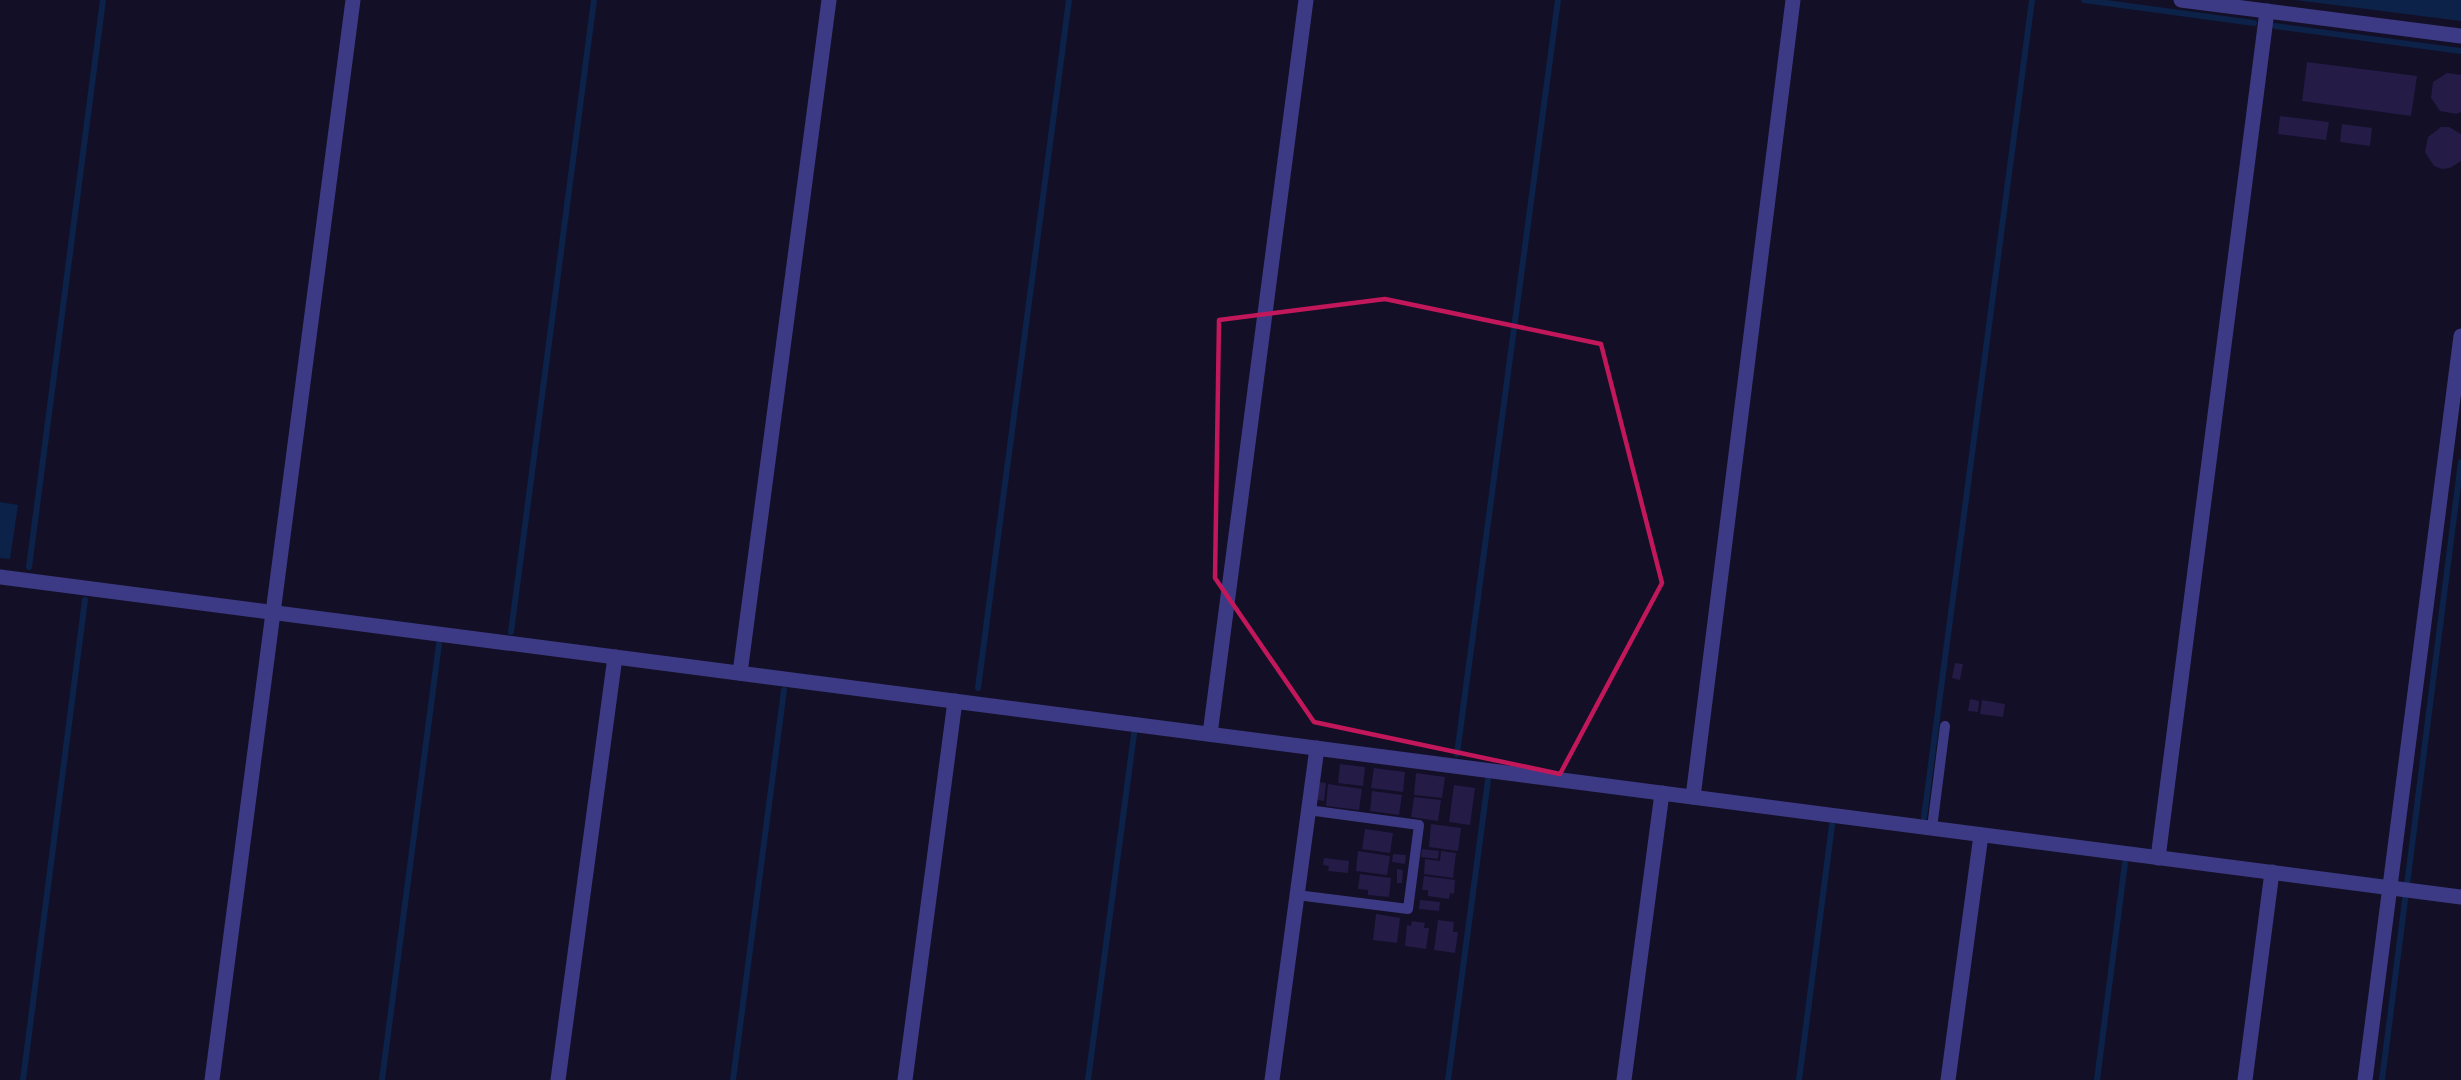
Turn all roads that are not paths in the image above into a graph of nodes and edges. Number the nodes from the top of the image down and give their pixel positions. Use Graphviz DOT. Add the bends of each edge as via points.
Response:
graph roads {
  1 [pos="353,0"];
  2 [pos="829,0"];
  3 [pos="1306,0"];
  4 [pos="1793,0"];
  5 [pos="2181,0"];
  6 [pos="2267,11"];
  7 [pos="2461,36"];
  8 [pos="2461,336"];
  9 [pos="0,577"];
  10 [pos="275,613"];
  11 [pos="615,657"];
  12 [pos="740,673"];
  13 [pos="955,701"];
  14 [pos="1945,726"];
  15 [pos="1210,734"];
  16 [pos="1317,748"];
  17 [pos="1662,793"];
  18 [pos="1693,797"];
  19 [pos="1308,810"];
  20 [pos="1932,828"];
  21 [pos="1980,835"];
  22 [pos="2158,858"];
  23 [pos="2272,872"];
  24 [pos="2392,888"];
  25 [pos="1297,895"];
  26 [pos="2461,897"];
  27 [pos="212,1080"];
  28 [pos="558,1080"];
  29 [pos="905,1080"];
  30 [pos="1272,1080"];
  31 [pos="1624,1080"];
  32 [pos="1948,1080"];
  33 [pos="2245,1080"];
  34 [pos="2365,1080"];
  1 -- 10 [label="street"];
  2 -- 12 [label="street"];
  3 -- 15 [label="street"];
  4 -- 18 [label="street"];
  5 -- 6 [label="street"];
  6 -- 7 [label="street"];
  6 -- 22 [label="street"];
  8 -- 24 [label="street"];
  9 -- 10 [label="street"];
  10 -- 11 [label="street"];
  10 -- 27 [label="street"];
  11 -- 12 [label="street"];
  11 -- 28 [label="street"];
  12 -- 13 [label="street"];
  13 -- 15 [label="street"];
  13 -- 29 [label="street"];
  14 -- 20 [label="lane"];
  15 -- 16 [label="street"];
  16 -- 17 [label="street"];
  16 -- 19 [label="street"];
  17 -- 18 [label="street"];
  17 -- 31 [label="street"];
  18 -- 20 [label="street"];
  19 -- 25 [label="street"];
  19 -- 25 [label="lane" via="1419,825 1408,909"];
  20 -- 21 [label="street"];
  21 -- 22 [label="street"];
  21 -- 32 [label="street"];
  22 -- 23 [label="street"];
  23 -- 24 [label="street"];
  23 -- 33 [label="street"];
  24 -- 26 [label="street"];
  24 -- 34 [label="street"];
  25 -- 30 [label="street"];
}
